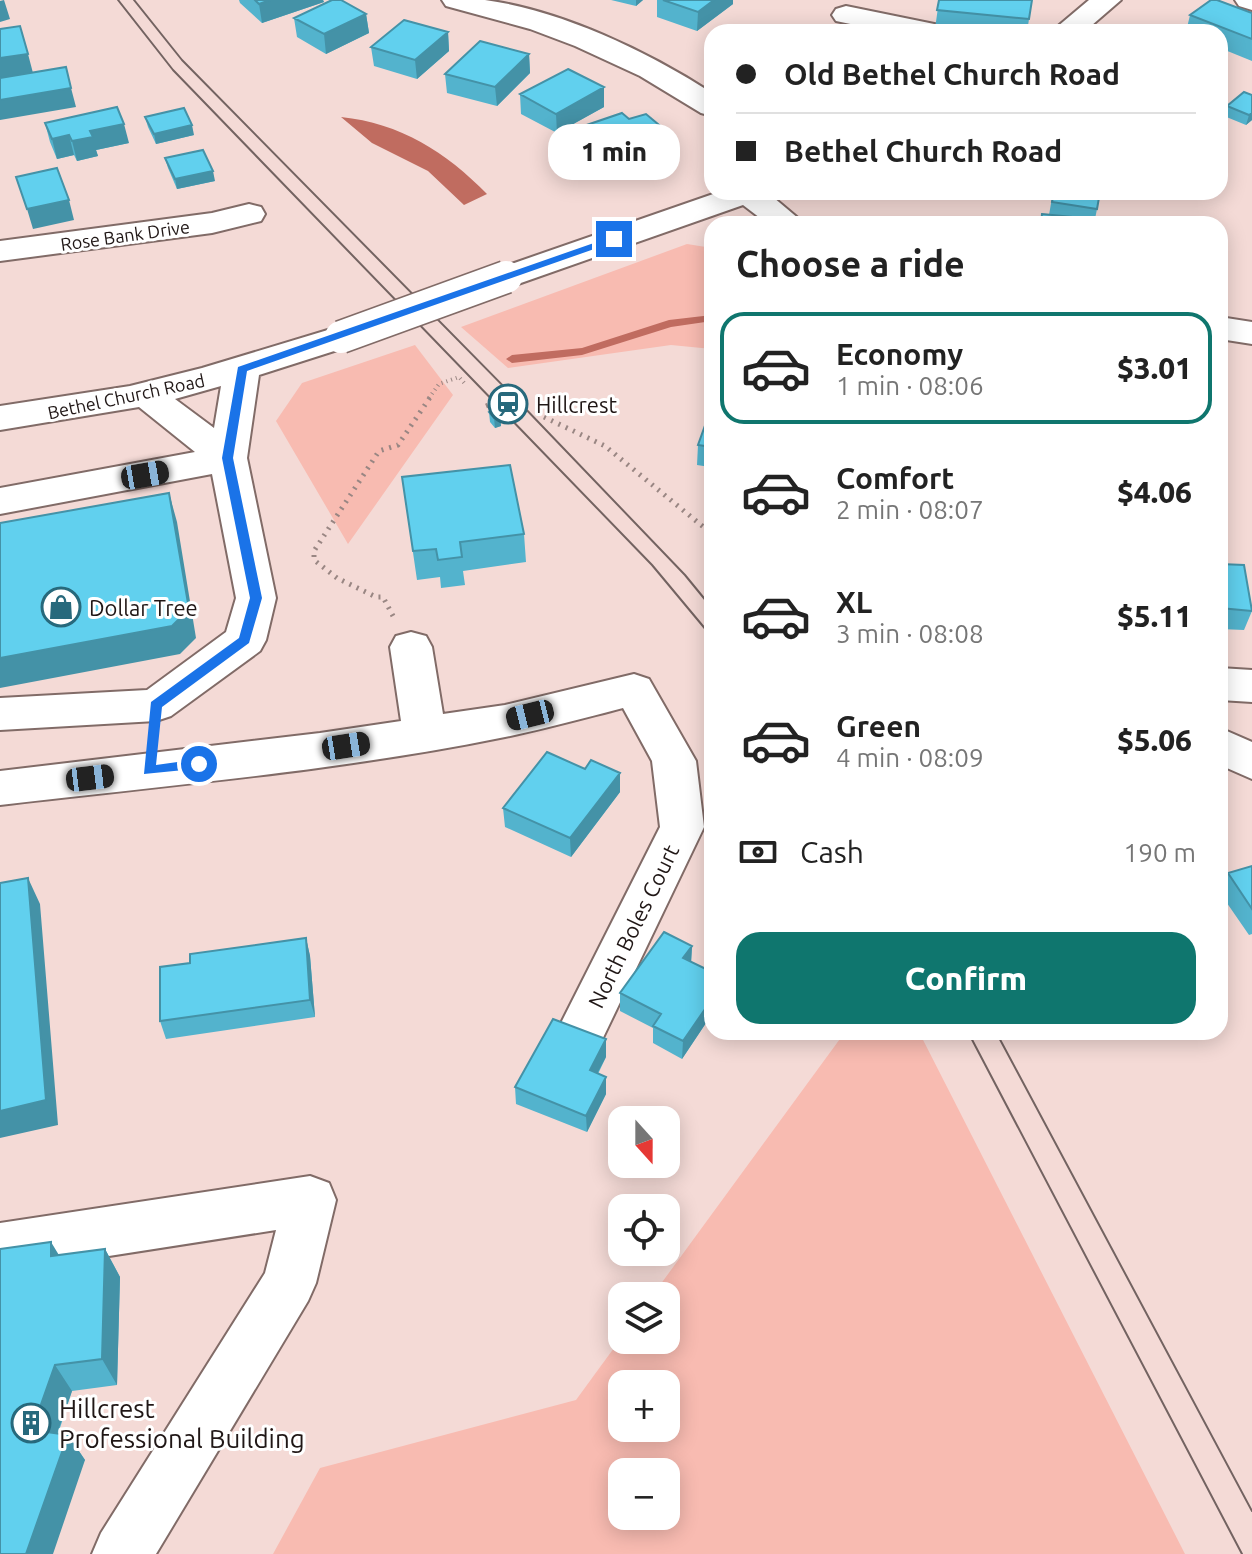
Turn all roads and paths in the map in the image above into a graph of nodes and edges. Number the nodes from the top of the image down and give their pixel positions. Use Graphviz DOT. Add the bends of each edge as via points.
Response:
graph roads {
  1 [pos="456,0"];
  2 [pos="1107,0"];
  3 [pos="846,15"];
  4 [pos="893,24"];
  5 [pos="1076,24"];
  6 [pos="704,102"];
  7 [pos="726,200"];
  8 [pos="759,200"];
  9 [pos="249,214"];
  10 [pos="779,216"];
  11 [pos="0,251"];
  12 [pos="1228,329"];
  13 [pos="1252,333"];
  14 [pos="242,369"];
  15 [pos="466,385"];
  16 [pos="521,392"];
  17 [pos="147,395"];
  18 [pos="486,406"];
  19 [pos="544,417"];
  20 [pos="0,418"];
  21 [pos="228,458"];
  22 [pos="0,501"];
  23 [pos="704,527"];
  24 [pos="411,647"];
  25 [pos="1228,684"];
  26 [pos="1252,686"];
  27 [pos="156,705"];
  28 [pos="0,714"];
  29 [pos="425,734"];
  30 [pos="1228,749"];
  31 [pos="1252,762"];
  32 [pos="148,771"];
  33 [pos="0,788"];
  34 [pos="583,1029"];
  35 [pos="0,1248"];
  36 [pos="122,1554"];
  1 -- 6 [label="street" via="614,50"];
  2 -- 5 [label="street"];
  3 -- 4 [label="street"];
  7 -- 14 [label="street, Bethel Church Road, bridge"];
  8 -- 10 [label="street, Bethel Church Road"];
  9 -- 11 [label="street, Rose Bank Drive"];
  12 -- 13 [label="street"];
  14 -- 17 [label="street, Bethel Church Road"];
  14 -- 21 [label="street"];
  15 -- 24 [label="path" via="459,377 439,384 398,445 379,451 314,551 314,560 337,578 383,597"];
  16 -- 18 [label="path"];
  17 -- 20 [label="street, Bethel Church Road" via="58,413"];
  17 -- 21 [label="street"];
  19 -- 23 [label="path" via="605,446"];
  21 -- 22 [label="street"];
  21 -- 27 [label="street" via="256,598 245,640"];
  24 -- 29 [label="street"];
  25 -- 26 [label="street"];
  27 -- 28 [label="street"];
  27 -- 32 [label="street"];
  29 -- 32 [label="street"];
  29 -- 34 [label="street, North Boles Court" via="634,690 674,761 682,827"];
  30 -- 31 [label="street"];
  32 -- 33 [label="street"];
  35 -- 36 [label="street" via="310,1200 289,1283"];
}
